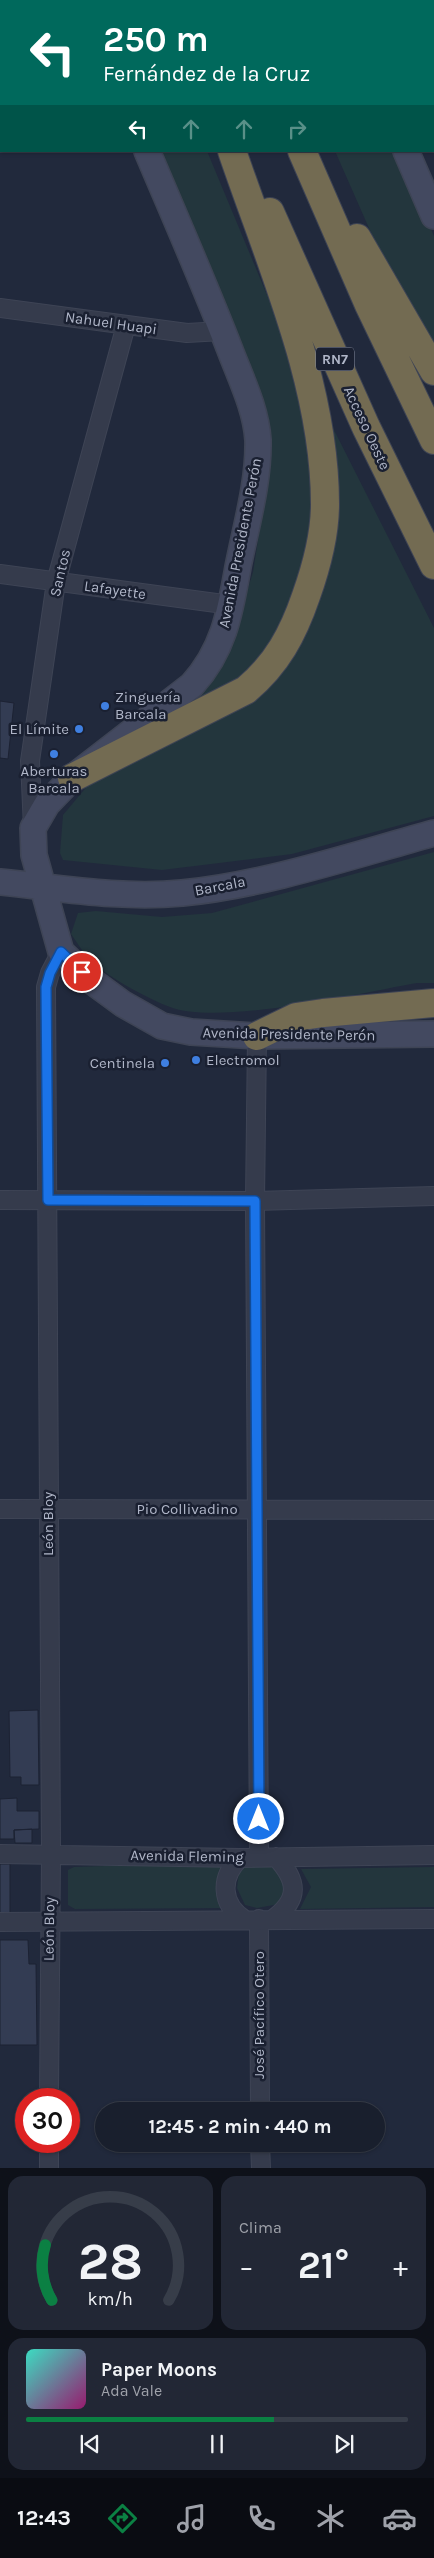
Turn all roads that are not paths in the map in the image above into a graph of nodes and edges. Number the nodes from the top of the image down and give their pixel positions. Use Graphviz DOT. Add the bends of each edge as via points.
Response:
graph roads {
  1 [pos="147,152"];
  2 [pos="232,152"];
  3 [pos="243,152"];
  4 [pos="302,152"];
  5 [pos="310,152"];
  6 [pos="406,152"];
  7 [pos="434,216"];
  8 [pos="0,308"];
  9 [pos="126,325"];
  10 [pos="222,331"];
  11 [pos="434,371"];
  12 [pos="434,440"];
  13 [pos="434,565"];
  14 [pos="0,574"];
  15 [pos="56,582"];
  16 [pos="231,605"];
  17 [pos="72,778"];
  18 [pos="33,828"];
  19 [pos="434,833"];
  20 [pos="0,882"];
  21 [pos="43,886"];
  22 [pos="61,952"];
  23 [pos="434,1003"];
  24 [pos="434,1034"];
  25 [pos="257,1036"];
  26 [pos="434,1196"];
  27 [pos="0,1200"];
  28 [pos="48,1200"];
  29 [pos="255,1201"];
  30 [pos="48,1508"];
  31 [pos="0,1509"];
  32 [pos="257,1509"];
  33 [pos="434,1510"];
  34 [pos="51,1853"];
  35 [pos="0,1854"];
  36 [pos="434,1855"];
  37 [pos="268,1857"];
  38 [pos="240,1858"];
  39 [pos="259,1919"];
  40 [pos="434,1919"];
  41 [pos="0,1922"];
  42 [pos="49,1922"];
  43 [pos="49,2088"];
  44 [pos="260,2102"];
  45 [pos="260,2152"];
  46 [pos="49,2153"];
  47 [pos="48,2168"];
  48 [pos="260,2168"];
  1 -- 10 [label="street, Avenida Presidente Perón"];
  2 -- 17 [label="highway" via="293,328 317,416 325,506 318,555 288,643 264,676 238,695"];
  3 -- 13 [label="highway, Acceso Oeste / RN7" via="366,427"];
  4 -- 12 [label="highway" via="369,305"];
  5 -- 11 [label="highway"];
  6 -- 7 [label="street"];
  8 -- 9 [label="street, Nahuel Huapi"];
  9 -- 10 [label="street, Nahuel Huapi" via="187,333"];
  9 -- 15 [label="street, Santos"];
  10 -- 16 [label="street, Avenida Presidente Perón" via="250,405 258,439 256,474"];
  14 -- 15 [label="street, Lafayette"];
  15 -- 16 [label="street, Lafayette"];
  15 -- 18 [label="street, Santos" via="30,761"];
  16 -- 17 [label="street, Avenida Presidente Perón" via="220,644 209,667 192,685"];
  17 -- 18 [label="street, Avenida Presidente Perón" via="44,809"];
  18 -- 21 [label="street" via="34,855"];
  19 -- 21 [label="street, Barcala" via="200,891 105,894"];
  20 -- 21 [label="street, Barcala"];
  21 -- 22 [label="street"];
  22 -- 25 [label="street, Avenida Presidente Perón" via="123,1004 162,1026 191,1032"];
  22 -- 28 [label="street, León Bloy" via="46,987"];
  23 -- 25 [label="highway" via="296,1017"];
  24 -- 25 [label="street, Avenida Presidente Perón"];
  25 -- 29 [label="street"];
  26 -- 29 [label="street"];
  27 -- 28 [label="street"];
  28 -- 29 [label="street"];
  28 -- 30 [label="street, León Bloy"];
  29 -- 32 [label="street"];
  30 -- 31 [label="street, Pio Collivadino"];
  30 -- 32 [label="street, Pio Collivadino"];
  30 -- 34 [label="street, León Bloy"];
  32 -- 33 [label="street, Pio Collivadino"];
  32 -- 37 [label="street"];
  34 -- 35 [label="street, Avenida Fleming"];
  34 -- 38 [label="street, Avenida Fleming"];
  34 -- 42 [label="street, León Bloy"];
  36 -- 37 [label="street, Avenida Fleming"];
  37 -- 38 [label="street, Avenida Fleming"];
  37 -- 39 [label="street" via="291,1876 293,1895 290,1904"];
  38 -- 39 [label="street" via="227,1873 227,1898 232,1908"];
  39 -- 40 [label="street"];
  39 -- 42 [label="street"];
  39 -- 44 [label="street, José Pacífico Otero"];
  41 -- 42 [label="street"];
  42 -- 43 [label="street, León Bloy"];
  45 -- 48 [label="street"];
  46 -- 47 [label="street"];
}
